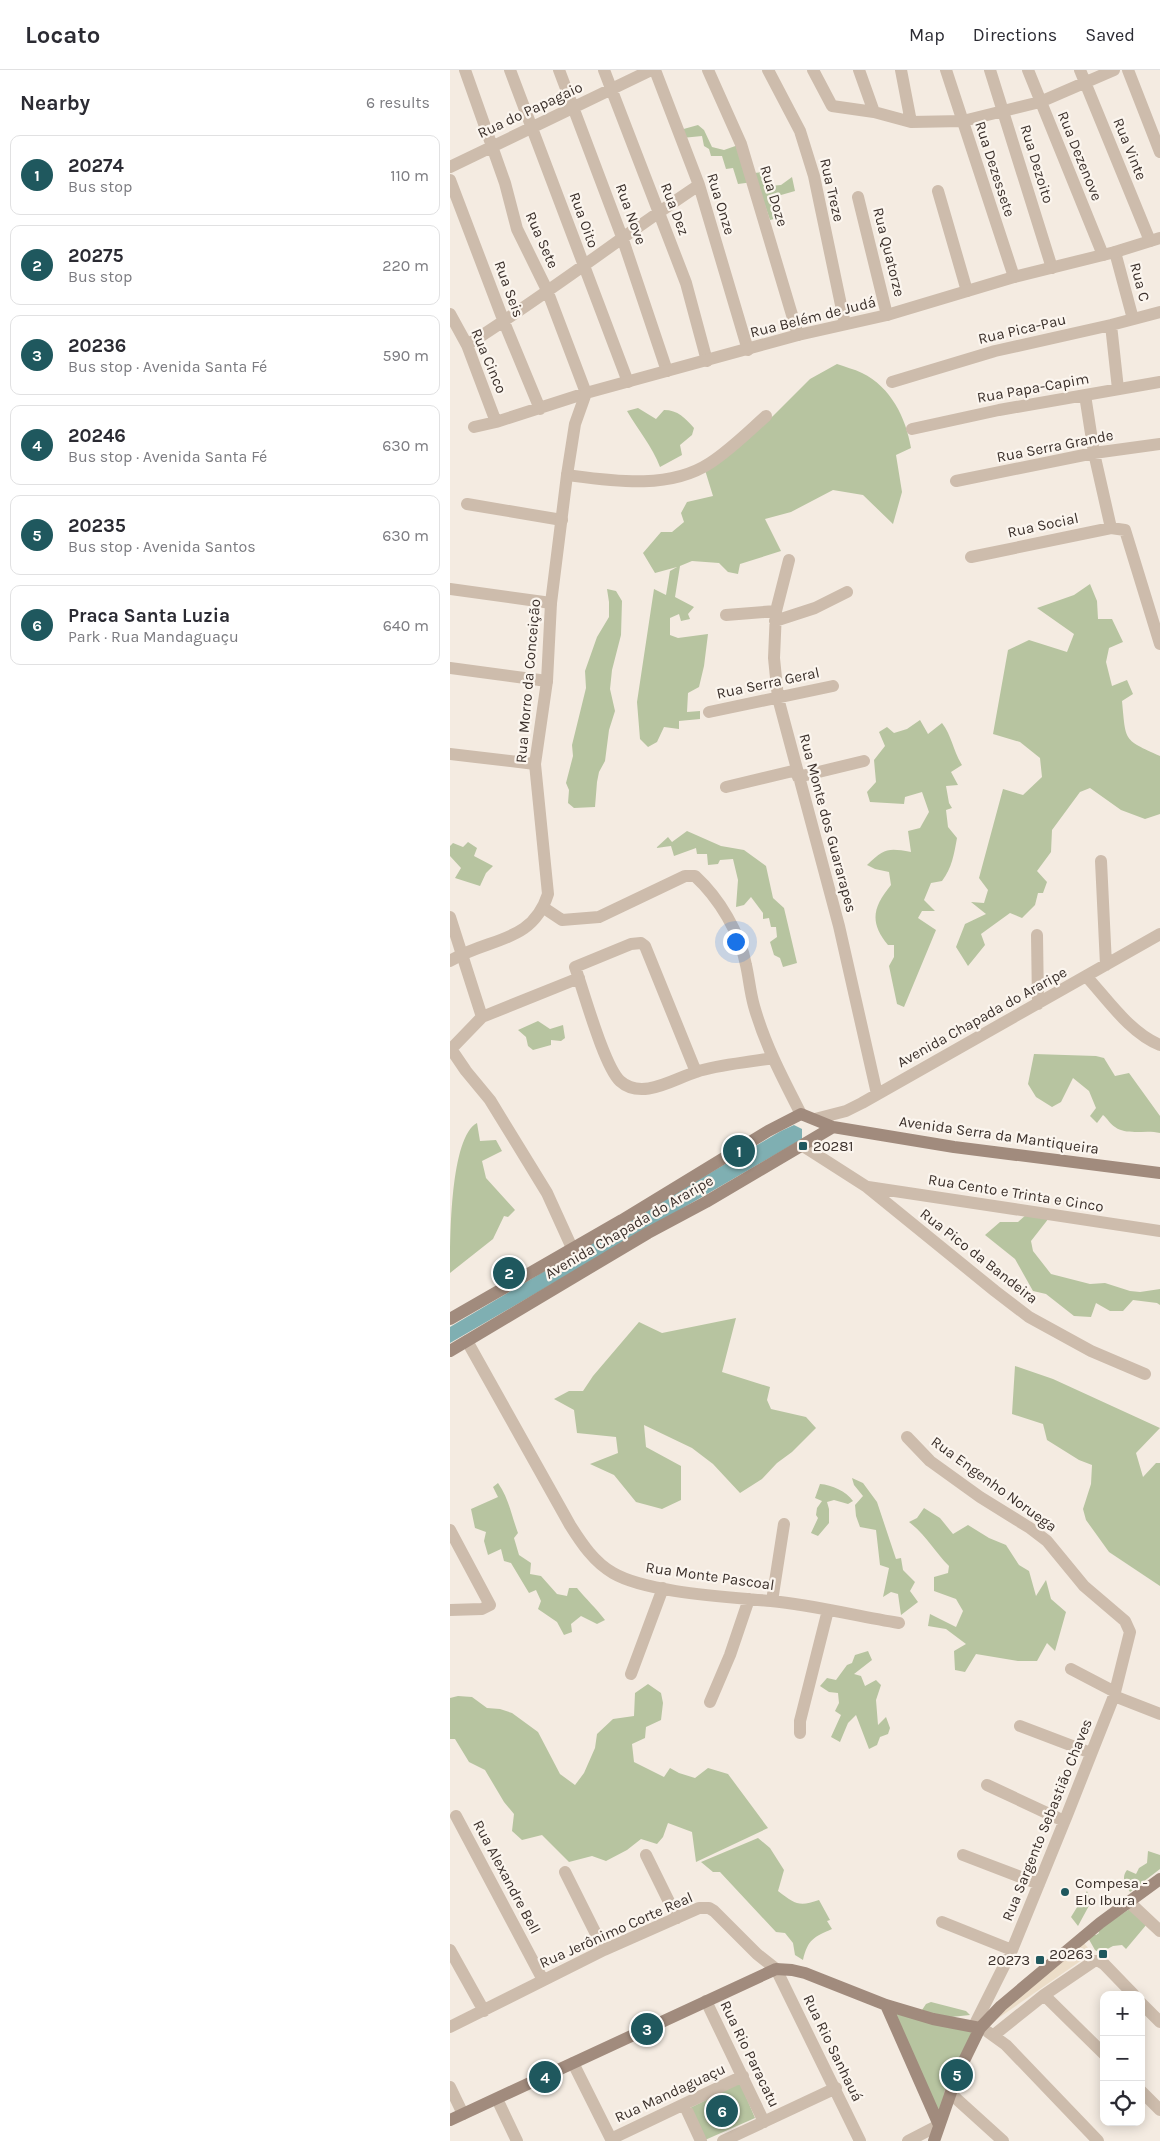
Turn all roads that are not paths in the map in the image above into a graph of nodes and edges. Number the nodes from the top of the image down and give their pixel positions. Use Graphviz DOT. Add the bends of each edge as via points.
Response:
graph roads {
  1 [pos="464,70"];
  2 [pos="510,70"];
  3 [pos="560,70"];
  4 [pos="604,70"];
  5 [pos="651,70"];
  6 [pos="655,70"];
  7 [pos="708,70"];
  8 [pos="768,70"];
  9 [pos="813,70"];
  10 [pos="859,70"];
  11 [pos="901,70"];
  12 [pos="946,70"];
  13 [pos="990,70"];
  14 [pos="1028,70"];
  15 [pos="1080,70"];
  16 [pos="1114,70"];
  17 [pos="1128,70"];
  18 [pos="1086,84"];
  19 [pos="612,88"];
  20 [pos="1040,102"];
  21 [pos="575,107"];
  22 [pos="874,112"];
  23 [pos="1004,112"];
  24 [pos="963,121"];
  25 [pos="911,122"];
  26 [pos="533,128"];
  27 [pos="492,145"];
  28 [pos="1160,152"];
  29 [pos="450,167"];
  30 [pos="450,180"];
  31 [pos="700,185"];
  32 [pos="938,191"];
  33 [pos="858,197"];
  34 [pos="659,212"];
  35 [pos="622,236"];
  36 [pos="1155,239"];
  37 [pos="1109,254"];
  38 [pos="584,265"];
  39 [pos="1052,268"];
  40 [pos="1014,278"];
  41 [pos="547,290"];
  42 [pos="967,291"];
  43 [pos="1160,312"];
  44 [pos="450,314"];
  45 [pos="887,315"];
  46 [pos="1133,319"];
  47 [pos="504,322"];
  48 [pos="845,324"];
  49 [pos="1111,325"];
  50 [pos="798,336"];
  51 [pos="467,345"];
  52 [pos="748,350"];
  53 [pos="707,361"];
  54 [pos="667,371"];
  55 [pos="628,382"];
  56 [pos="892,382"];
  57 [pos="1160,382"];
  58 [pos="1118,389"];
  59 [pos="586,393"];
  60 [pos="1086,395"];
  61 [pos="540,409"];
  62 [pos="766,416"];
  63 [pos="496,422"];
  64 [pos="474,427"];
  65 [pos="912,429"];
  66 [pos="1160,444"];
  67 [pos="1094,453"];
  68 [pos="567,475"];
  69 [pos="956,481"];
  70 [pos="467,504"];
  71 [pos="562,520"];
  72 [pos="1116,529"];
  73 [pos="971,557"];
  74 [pos="790,560"];
  75 [pos="450,589"];
  76 [pos="847,592"];
  77 [pos="551,603"];
  78 [pos="726,615"];
  79 [pos="776,616"];
  80 [pos="1160,644"];
  81 [pos="450,668"];
  82 [pos="547,681"];
  83 [pos="833,686"];
  84 [pos="778,698"];
  85 [pos="709,712"];
  86 [pos="450,754"];
  87 [pos="864,761"];
  88 [pos="535,764"];
  89 [pos="798,774"];
  90 [pos="726,787"];
  91 [pos="1101,861"];
  92 [pos="544,908"];
  93 [pos="450,917"];
  94 [pos="1160,934"];
  95 [pos="1037,935"];
  96 [pos="462,953"];
  97 [pos="450,961"];
  98 [pos="1106,965"];
  99 [pos="578,975"];
  100 [pos="1086,976"];
  101 [pos="1038,1004"];
  102 [pos="482,1017"];
  103 [pos="1160,1045"];
  104 [pos="451,1049"];
  105 [pos="772,1058"];
  106 [pos="696,1072"];
  107 [pos="877,1094"];
  108 [pos="801,1114"];
  109 [pos="815,1119"];
  110 [pos="833,1127"];
  111 [pos="803,1146"];
  112 [pos="1160,1173"];
  113 [pos="867,1187"];
  114 [pos="1160,1231"];
  115 [pos="572,1248"];
  116 [pos="450,1319"];
  117 [pos="467,1341"];
  118 [pos="450,1351"];
  119 [pos="1145,1374"];
  120 [pos="907,1437"];
  121 [pos="784,1524"];
  122 [pos="450,1530"];
  123 [pos="663,1588"];
  124 [pos="749,1600"];
  125 [pos="772,1601"];
  126 [pos="450,1610"];
  127 [pos="828,1610"];
  128 [pos="1125,1621"];
  129 [pos="899,1623"];
  130 [pos="1071,1669"];
  131 [pos="631,1674"];
  132 [pos="1114,1694"];
  133 [pos="710,1702"];
  134 [pos="1160,1714"];
  135 [pos="1020,1726"];
  136 [pos="800,1733"];
  137 [pos="1091,1753"];
  138 [pos="987,1785"];
  139 [pos="456,1816"];
  140 [pos="1064,1821"];
  141 [pos="964,1854"];
  142 [pos="646,1855"];
  143 [pos="565,1872"];
  144 [pos="1160,1879"];
  145 [pos="1038,1884"];
  146 [pos="1129,1902"];
  147 [pos="677,1918"];
  148 [pos="942,1922"];
  149 [pos="1160,1931"];
  150 [pos="450,1950"];
  151 [pos="604,1950"];
  152 [pos="1012,1950"];
  153 [pos="776,1969"];
  154 [pos="543,1980"];
  155 [pos="1130,1991"];
  156 [pos="1044,1995"];
  157 [pos="706,2001"];
  158 [pos="886,2005"];
  159 [pos="1145,2006"];
  160 [pos="484,2011"];
  161 [pos="1160,2022"];
  162 [pos="450,2026"];
  163 [pos="977,2027"];
  164 [pos="994,2035"];
  165 [pos="1100,2050"];
  166 [pos="573,2063"];
  167 [pos="743,2076"];
  168 [pos="450,2087"];
  169 [pos="836,2088"];
  170 [pos="950,2093"];
  171 [pos="1145,2095"];
  172 [pos="497,2099"];
  173 [pos="684,2104"];
  174 [pos="1160,2110"];
  175 [pos="463,2114"];
  176 [pos="450,2120"];
  177 [pos="764,2122"];
  178 [pos="939,2125"];
  179 [pos="611,2140"];
  180 [pos="517,2141"];
  181 [pos="701,2141"];
  182 [pos="723,2141"];
  183 [pos="860,2141"];
  184 [pos="908,2141"];
  185 [pos="934,2141"];
  186 [pos="1003,2141"];
  187 [pos="1098,2141"];
  1 -- 27 [label="street, Rua Sete"];
  2 -- 26 [label="street, Rua Oito"];
  3 -- 21 [label="street, Rua Nove"];
  4 -- 19 [label="street, Rua Dez"];
  5 -- 19 [label="street, Rua do Papagaio"];
  6 -- 31 [label="street, Rua Onze"];
  7 -- 50 [label="street, Rua Doze" via="741,144"];
  8 -- 48 [label="street, Rua Treze" via="800,131 814,176"];
  9 -- 22 [label="street" via="832,106"];
  10 -- 22 [label="street"];
  11 -- 25 [label="street"];
  12 -- 24 [label="street, Rua Dezessete"];
  13 -- 23 [label="street, Rua Dezoito"];
  14 -- 20 [label="street, Rua Dezenove"];
  15 -- 18 [label="street, Rua Vinte"];
  16 -- 18 [label="street"];
  17 -- 28 [label="street"];
  18 -- 20 [label="street"];
  18 -- 36 [label="street, Rua Vinte"];
  19 -- 21 [label="street, Rua do Papagaio"];
  19 -- 34 [label="street, Rua Dez"];
  20 -- 23 [label="street"];
  20 -- 37 [label="street, Rua Dezenove"];
  21 -- 26 [label="street, Rua do Papagaio"];
  21 -- 35 [label="street, Rua Nove"];
  22 -- 25 [label="street"];
  23 -- 24 [label="street"];
  23 -- 39 [label="street, Rua Dezoito"];
  24 -- 25 [label="street"];
  24 -- 40 [label="street, Rua Dezessete"];
  26 -- 27 [label="street, Rua do Papagaio"];
  26 -- 38 [label="street, Rua Oito"];
  27 -- 29 [label="street, Rua do Papagaio"];
  27 -- 41 [label="street, Rua Sete" via="506,183 517,229"];
  30 -- 47 [label="street, Rua Seis"];
  31 -- 34 [label="street"];
  31 -- 52 [label="street, Rua Onze"];
  32 -- 42 [label="street"];
  33 -- 45 [label="street, Rua Quatorze"];
  34 -- 35 [label="street"];
  34 -- 53 [label="street, Rua Dez" via="686,283"];
  35 -- 38 [label="street"];
  35 -- 54 [label="street, Rua Nove"];
  36 -- 37 [label="street, Rua Belém de Judá"];
  37 -- 39 [label="street, Rua Belém de Judá"];
  37 -- 46 [label="street, Rua C"];
  38 -- 41 [label="street"];
  38 -- 55 [label="street, Rua Oito"];
  39 -- 40 [label="street, Rua Belém de Judá"];
  40 -- 42 [label="street, Rua Belém de Judá"];
  41 -- 47 [label="street"];
  41 -- 59 [label="street, Rua Sete"];
  42 -- 45 [label="street, Rua Belém de Judá"];
  43 -- 46 [label="street, Rua Pica-Pau"];
  44 -- 51 [label="street, Rua Cinco"];
  45 -- 48 [label="street, Rua Belém de Judá"];
  46 -- 49 [label="street, Rua Pica-Pau"];
  47 -- 51 [label="street"];
  47 -- 61 [label="street, Rua Seis"];
  48 -- 50 [label="street, Rua Belém de Judá"];
  49 -- 56 [label="street, Rua Pica-Pau" via="995,351"];
  49 -- 58 [label="street"];
  50 -- 52 [label="street, Rua Belém de Judá"];
  51 -- 63 [label="street, Rua Cinco"];
  52 -- 53 [label="street, Rua Belém de Judá"];
  53 -- 54 [label="street, Rua Belém de Judá"];
  54 -- 55 [label="street, Rua Belém de Judá"];
  55 -- 59 [label="street, Rua Belém de Judá"];
  57 -- 58 [label="street, Rua Papa-Capim"];
  58 -- 60 [label="street, Rua Papa-Capim"];
  59 -- 61 [label="street, Rua Belém de Judá"];
  59 -- 68 [label="street, Rua Morro da Conceição" via="575,424"];
  60 -- 65 [label="street, Rua Papa-Capim"];
  60 -- 67 [label="street"];
  61 -- 63 [label="street, Rua Belém de Judá"];
  62 -- 68 [label="street" via="709,464 685,475 644,481"];
  63 -- 64 [label="street, Rua Belém de Judá"];
  66 -- 67 [label="street, Rua Serra Grande"];
  67 -- 69 [label="street, Rua Serra Grande"];
  67 -- 72 [label="street"];
  68 -- 71 [label="street, Rua Morro da Conceição"];
  70 -- 71 [label="street"];
  71 -- 77 [label="street, Rua Morro da Conceição"];
  72 -- 73 [label="street, Rua Social"];
  72 -- 80 [label="street" via="1126,532"];
  74 -- 79 [label="street, Rua Monte dos Guararapes"];
  75 -- 77 [label="street"];
  76 -- 79 [label="street" via="815,608"];
  77 -- 82 [label="street, Rua Morro da Conceição"];
  78 -- 79 [label="street"];
  79 -- 84 [label="street, Rua Monte dos Guararapes" via="774,658"];
  81 -- 82 [label="street"];
  82 -- 88 [label="street, Rua Morro da Conceição"];
  83 -- 84 [label="street, Rua Serra Geral"];
  84 -- 85 [label="street, Rua Serra Geral"];
  84 -- 89 [label="street, Rua Monte dos Guararapes"];
  86 -- 88 [label="street"];
  87 -- 89 [label="street"];
  88 -- 92 [label="street, Rua Morro da Conceição" via="548,894"];
  89 -- 90 [label="street"];
  89 -- 107 [label="street, Rua Monte dos Guararapes" via="839,926"];
  91 -- 98 [label="street"];
  92 -- 96 [label="street" via="523,931"];
  92 -- 105 [label="street" via="562,920 599,918 685,876 695,876 715,899 737,936 754,1007"];
  93 -- 96 [label="street"];
  94 -- 98 [label="street, Avenida Chapada do Araripe"];
  95 -- 101 [label="street"];
  96 -- 97 [label="street"];
  96 -- 102 [label="street"];
  98 -- 100 [label="street, Avenida Chapada do Araripe"];
  99 -- 102 [label="street"];
  99 -- 106 [label="street" via="605,1055 621,1083 649,1089"];
  99 -- 106 [label="street" via="577,966 631,944 642,943"];
  100 -- 101 [label="street, Avenida Chapada do Araripe"];
  100 -- 103 [label="street" via="1136,1030"];
  101 -- 107 [label="street, Avenida Chapada do Araripe"];
  102 -- 104 [label="street"];
  104 -- 115 [label="street" via="490,1100 546,1193"];
  105 -- 106 [label="street"];
  105 -- 108 [label="street"];
  107 -- 109 [label="street, Avenida Chapada do Araripe" via="846,1111"];
  108 -- 109 [label="main road"];
  108 -- 115 [label="main road, Avenida Chapada do Araripe"];
  109 -- 110 [label="main road"];
  110 -- 111 [label="main road, Avenida Chapada do Araripe"];
  110 -- 112 [label="main road, Avenida Serra da Mantiqueira" via="971,1149"];
  111 -- 113 [label="street, Rua Pico da Bandeira"];
  111 -- 117 [label="main road, Avenida Chapada do Araripe" via="648,1233"];
  113 -- 114 [label="street, Rua Cento e Trinta e Cinco"];
  113 -- 119 [label="street, Rua Pico da Bandeira" via="1029,1317 1091,1351"];
  115 -- 116 [label="main road, Avenida Chapada do Araripe"];
  117 -- 118 [label="main road, Avenida Chapada do Araripe"];
  117 -- 123 [label="street, Rua Monte Pascoal" via="582,1544 602,1566 615,1574"];
  120 -- 128 [label="street, Rua Engenho Noruega" via="936,1466 1047,1541 1084,1586"];
  121 -- 125 [label="street"];
  122 -- 126 [label="street" via="490,1605 482,1609"];
  123 -- 124 [label="street, Rua Monte Pascoal"];
  123 -- 131 [label="street"];
  124 -- 125 [label="street, Rua Monte Pascoal"];
  124 -- 133 [label="street"];
  125 -- 127 [label="street, Rua Monte Pascoal"];
  127 -- 129 [label="street, Rua Monte Pascoal"];
  127 -- 136 [label="street" via="800,1721"];
  128 -- 132 [label="street, Rua Sargento Sebastião Chaves" via="1130,1637"];
  130 -- 132 [label="street"];
  132 -- 134 [label="street"];
  132 -- 137 [label="street, Rua Sargento Sebastião Chaves"];
  135 -- 137 [label="street"];
  137 -- 140 [label="street, Rua Sargento Sebastião Chaves"];
  138 -- 140 [label="street"];
  139 -- 154 [label="street, Rua Alexandre Bell"];
  140 -- 145 [label="street, Rua Sargento Sebastião Chaves"];
  141 -- 145 [label="street"];
  142 -- 147 [label="street"];
  143 -- 151 [label="street"];
  144 -- 146 [label="main road"];
  145 -- 152 [label="street, Rua Sargento Sebastião Chaves"];
  146 -- 149 [label="street"];
  146 -- 163 [label="main road"];
  147 -- 151 [label="street, Rua Jerônimo Corte Real"];
  147 -- 153 [label="street, Rua Jerônimo Corte Real" via="699,1908 714,1911"];
  148 -- 152 [label="street"];
  150 -- 160 [label="street"];
  151 -- 154 [label="street, Rua Jerônimo Corte Real"];
  152 -- 163 [label="street, Rua Sargento Sebastião Chaves"];
  153 -- 157 [label="main road"];
  153 -- 158 [label="main road" via="805,1974"];
  153 -- 169 [label="street, Rua Rio Sanhauá"];
  154 -- 160 [label="street, Rua Jerônimo Corte Real"];
  155 -- 156 [label="street" via="1104,1964 1095,1960"];
  156 -- 164 [label="street"];
  156 -- 165 [label="street"];
  157 -- 166 [label="main road"];
  157 -- 167 [label="street, Rua Rio Paracatu"];
  158 -- 163 [label="main road" via="933,2019"];
  158 -- 178 [label="main road"];
  159 -- 161 [label="street"];
  160 -- 162 [label="street, Rua Jerônimo Corte Real"];
  163 -- 164 [label="street"];
  163 -- 170 [label="main road"];
  164 -- 187 [label="street"];
  166 -- 172 [label="main road"];
  166 -- 179 [label="street"];
  167 -- 173 [label="street, Rua Mandaguaçu"];
  167 -- 177 [label="street, Rua Rio Paracatu"];
  168 -- 175 [label="street"];
  169 -- 177 [label="street"];
  169 -- 183 [label="street, Rua Rio Sanhauá"];
  170 -- 178 [label="main road"];
  170 -- 186 [label="street"];
  171 -- 174 [label="street"];
  172 -- 175 [label="main road"];
  172 -- 180 [label="street"];
  173 -- 179 [label="street, Rua Mandaguaçu"];
  173 -- 181 [label="street"];
  175 -- 176 [label="main road"];
  177 -- 182 [label="street"];
  178 -- 184 [label="street"];
  178 -- 185 [label="main road"];
}
